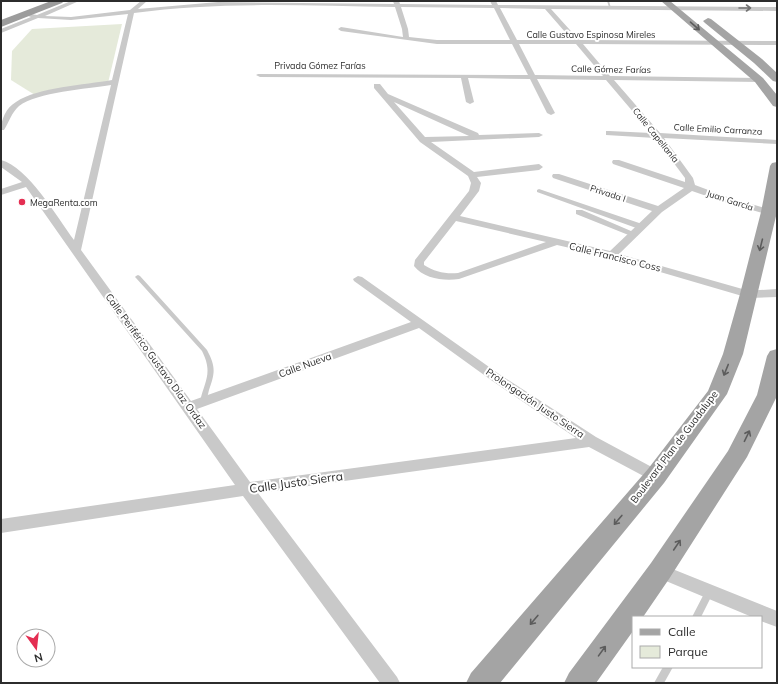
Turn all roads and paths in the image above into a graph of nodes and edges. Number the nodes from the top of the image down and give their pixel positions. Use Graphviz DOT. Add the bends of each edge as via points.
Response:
graph roads {
  1 [pos="59,1"];
  2 [pos="63,1"];
  3 [pos="76,1"];
  4 [pos="144,1"];
  5 [pos="665,1"];
  6 [pos="227,3"];
  7 [pos="397,3"];
  8 [pos="494,4"];
  9 [pos="609,4"];
  10 [pos="678,5"];
  11 [pos="546,6"];
  12 [pos="692,8"];
  13 [pos="777,8"];
  14 [pos="36,10"];
  15 [pos="130,12"];
  16 [pos="1,17"];
  17 [pos="1,24"];
  18 [pos="341,28"];
  19 [pos="1,31"];
  20 [pos="406,39"];
  21 [pos="514,43"];
  22 [pos="579,43"];
  23 [pos="714,43"];
  24 [pos="735,43"];
  25 [pos="777,43"];
  26 [pos="758,61"];
  27 [pos="777,72"];
  28 [pos="380,74"];
  29 [pos="260,75"];
  30 [pos="464,76"];
  31 [pos="532,77"];
  32 [pos="777,79"];
  33 [pos="609,80"];
  34 [pos="759,80"];
  35 [pos="114,82"];
  36 [pos="377,86"];
  37 [pos="384,94"];
  38 [pos="470,102"];
  39 [pos="777,103"];
  40 [pos="551,113"];
  41 [pos="1,128"];
  42 [pos="609,133"];
  43 [pos="539,135"];
  44 [pos="658,136"];
  45 [pos="478,137"];
  46 [pos="423,140"];
  47 [pos="777,142"];
  48 [pos="616,162"];
  49 [pos="1,163"];
  50 [pos="777,166"];
  51 [pos="539,167"];
  52 [pos="472,175"];
  53 [pos="556,176"];
  54 [pos="28,183"];
  55 [pos="691,187"];
  56 [pos="539,191"];
  57 [pos="1,192"];
  58 [pos="659,210"];
  59 [pos="579,212"];
  60 [pos="769,212"];
  61 [pos="453,217"];
  62 [pos="642,227"];
  63 [pos="634,234"];
  64 [pos="556,242"];
  65 [pos="76,251"];
  66 [pos="612,255"];
  67 [pos="138,277"];
  68 [pos="358,279"];
  69 [pos="777,293"];
  70 [pos="750,294"];
  71 [pos="421,322"];
  72 [pos="777,356"];
  73 [pos="203,401"];
  74 [pos="189,407"];
  75 [pos="591,441"];
  76 [pos="656,476"];
  77 [pos="246,489"];
  78 [pos="1,526"];
  79 [pos="660,571"];
  80 [pos="710,591"];
  81 [pos="697,616"];
  82 [pos="777,619"];
  83 [pos="667,668"];
  84 [pos="391,683"];
  85 [pos="481,683"];
  86 [pos="579,683"];
  87 [pos="659,683"];
  1 -- 14 [label="highway"];
  2 -- 14 [label="street"];
  3 -- 14 [label="street"];
  4 -- 15 [label="street"];
  5 -- 10 [label="main road"];
  6 -- 7 [label="street"];
  6 -- 15 [label="street"];
  7 -- 8 [label="street"];
  7 -- 20 [label="street"];
  8 -- 11 [label="street"];
  8 -- 21 [label="street"];
  9 -- 10 [label="street"];
  9 -- 11 [label="street"];
  10 -- 12 [label="main road"];
  10 -- 23 [label="main road, one-way"];
  11 -- 22 [label="street, Calle Capellanía"];
  12 -- 13 [label="street, one-way"];
  12 -- 24 [label="main road"];
  14 -- 15 [label="street" via="64,18"];
  14 -- 16 [label="highway"];
  14 -- 17 [label="highway"];
  14 -- 19 [label="street"];
  15 -- 35 [label="street"];
  18 -- 20 [label="street, Calle Gustavo Espinosa Mireles"];
  20 -- 21 [label="street, Calle Gustavo Espinosa Mireles"];
  21 -- 22 [label="street, Calle Gustavo Espinosa Mireles"];
  21 -- 31 [label="street"];
  22 -- 23 [label="street, Calle Gustavo Espinosa Mireles"];
  22 -- 33 [label="street, Calle Capellanía"];
  23 -- 24 [label="street, Calle Gustavo Espinosa Mireles"];
  23 -- 34 [label="main road"];
  24 -- 25 [label="street, Calle Gustavo Espinosa Mireles"];
  24 -- 26 [label="main road"];
  26 -- 27 [label="street"];
  26 -- 32 [label="main road"];
  28 -- 29 [label="street, Privada Gómez Farías"];
  28 -- 30 [label="street, Calle Gómez Farías"];
  30 -- 31 [label="street, Calle Gómez Farías"];
  30 -- 38 [label="street"];
  31 -- 33 [label="street, Calle Gómez Farías"];
  31 -- 40 [label="street"];
  33 -- 34 [label="street, Calle Gómez Farías"];
  33 -- 44 [label="street, Calle Capellanía"];
  34 -- 39 [label="main road"];
  35 -- 41 [label="street" via="28,99 17,104"];
  35 -- 65 [label="street"];
  36 -- 37 [label="street"];
  37 -- 45 [label="street"];
  37 -- 46 [label="street"];
  42 -- 44 [label="street, Calle Emilio Carranza"];
  43 -- 45 [label="street"];
  44 -- 47 [label="street, Calle Emilio Carranza"];
  44 -- 55 [label="street, Calle Capellanía" via="689,178"];
  45 -- 46 [label="street"];
  46 -- 52 [label="street"];
  48 -- 55 [label="street, Juan García"];
  49 -- 54 [label="street, Calle Periférico Gustavo Díaz Ordaz"];
  50 -- 60 [label="main road, Boulevard Plan de Guadalupe"];
  51 -- 52 [label="street"];
  52 -- 61 [label="street" via="476,183 474,191"];
  53 -- 58 [label="street, Privada I"];
  54 -- 57 [label="street"];
  54 -- 65 [label="street, Calle Periférico Gustavo Díaz Ordaz"];
  55 -- 58 [label="street"];
  55 -- 60 [label="street, Juan García"];
  56 -- 62 [label="street"];
  58 -- 62 [label="street"];
  59 -- 63 [label="street"];
  60 -- 70 [label="main road, Boulevard Plan de Guadalupe, one-way"];
  61 -- 64 [label="street, Calle Francisco Coss"];
  61 -- 64 [label="street" via="419,262 419,266 426,272 448,278 459,276"];
  62 -- 63 [label="street"];
  63 -- 66 [label="street"];
  64 -- 66 [label="street, Calle Francisco Coss"];
  65 -- 74 [label="street, Calle Periférico Gustavo Díaz Ordaz"];
  66 -- 70 [label="street, Calle Francisco Coss"];
  67 -- 73 [label="lane" via="204,350 211,362 212,368"];
  68 -- 71 [label="street, Prolongación Justo Sierra"];
  69 -- 70 [label="street, Calle Francisco Coss"];
  70 -- 76 [label="main road, Boulevard Plan de Guadalupe, one-way" via="733,354 717,394"];
  71 -- 73 [label="street, Calle Nueva"];
  71 -- 75 [label="street, Prolongación Justo Sierra" via="495,377"];
  79 -- 72 [label="main road, one-way" via="736,457 767,395"];
  73 -- 74 [label="street, Calle Nueva"];
  74 -- 77 [label="street, Calle Periférico Gustavo Díaz Ordaz"];
  75 -- 76 [label="street, Prolongación Justo Sierra"];
  75 -- 77 [label="street, Calle Justo Sierra"];
  76 -- 85 [label="main road, Boulevard Plan de Guadalupe, one-way"];
  77 -- 78 [label="street, Calle Justo Sierra"];
  77 -- 84 [label="street, Calle Periférico Gustavo Díaz Ordaz"];
  79 -- 80 [label="street"];
  86 -- 79 [label="main road, one-way"];
  80 -- 81 [label="lane"];
  80 -- 82 [label="street"];
  83 -- 87 [label="lane"];
}
